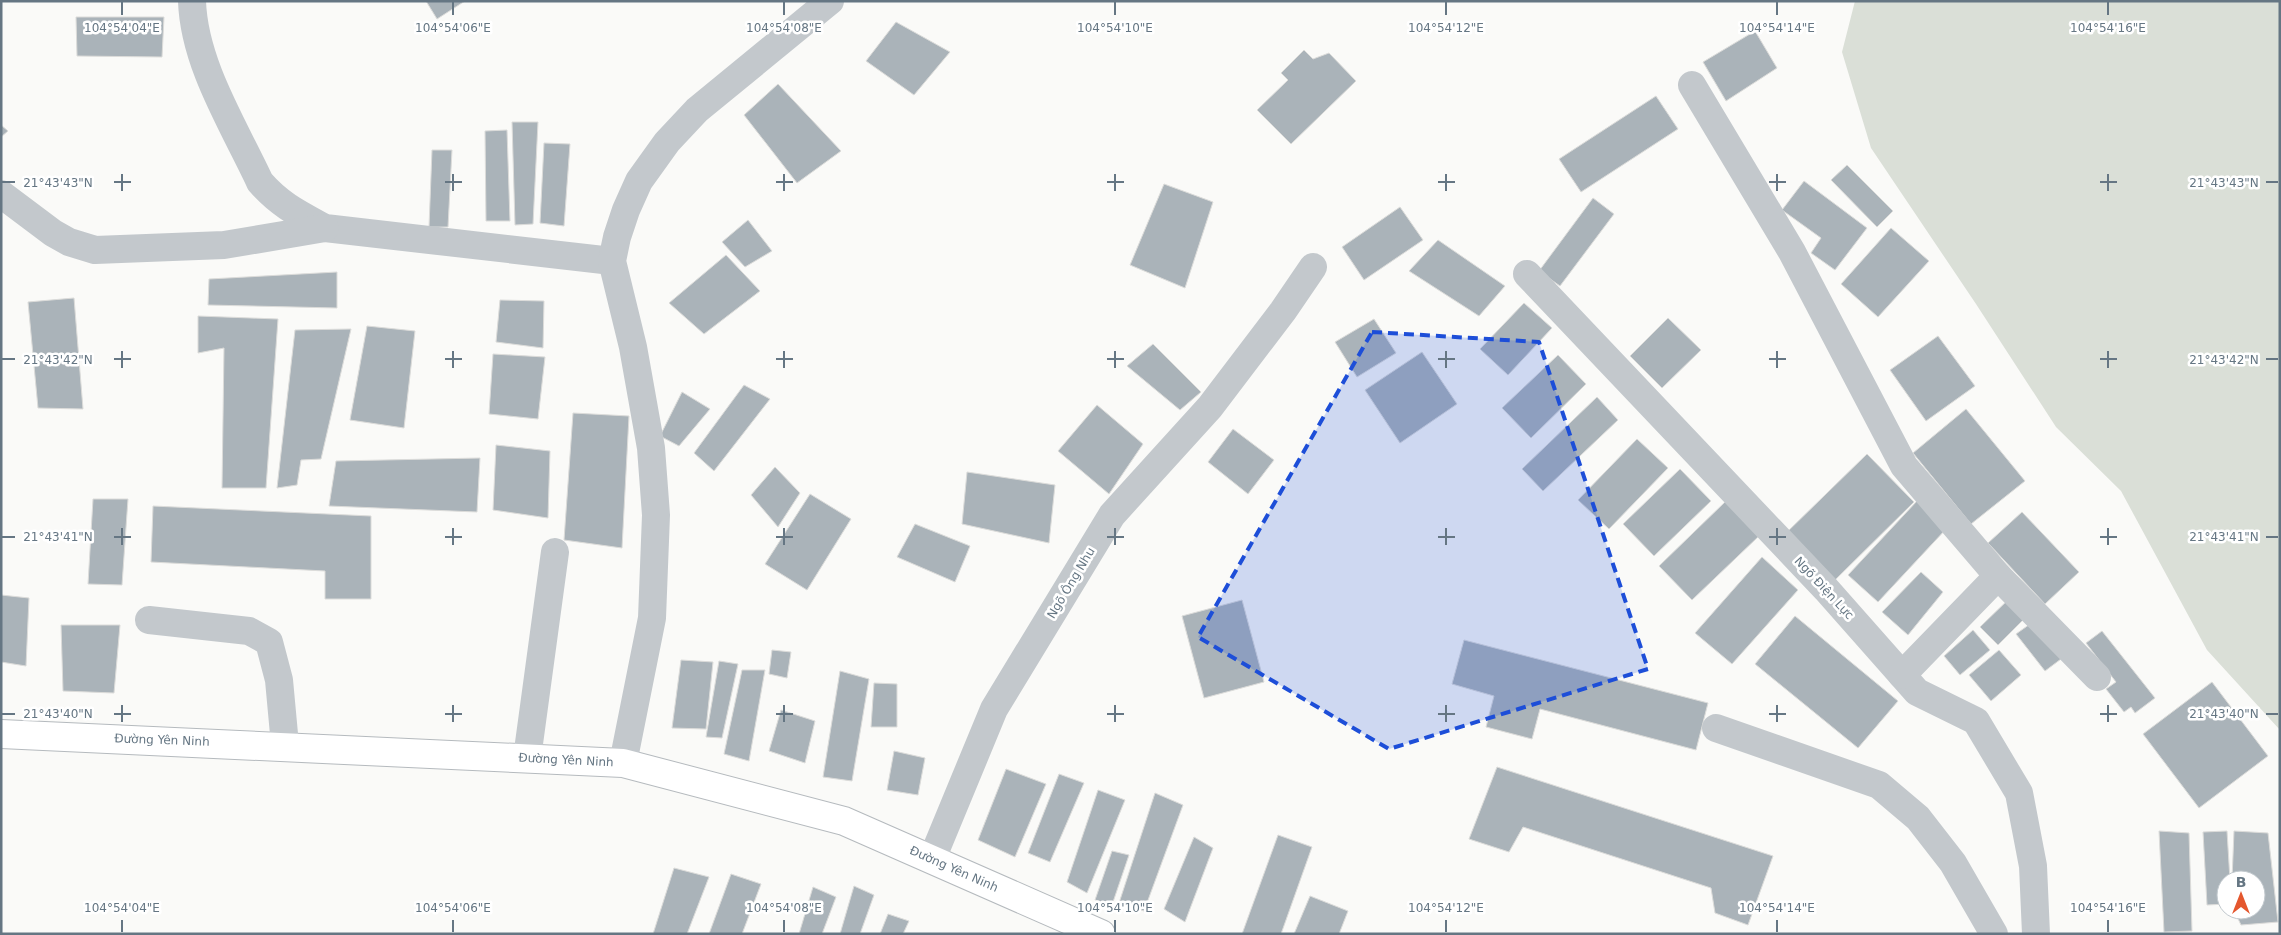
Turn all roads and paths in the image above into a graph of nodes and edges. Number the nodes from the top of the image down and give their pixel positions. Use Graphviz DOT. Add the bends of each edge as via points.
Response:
graph roads {
  1 [pos="192,1"];
  2 [pos="830,1"];
  3 [pos="1692,85"];
  4 [pos="1,194"];
  5 [pos="325,228"];
  6 [pos="612,262"];
  7 [pos="1313,266"];
  8 [pos="1527,274"];
  9 [pos="555,552"];
  10 [pos="1998,576"];
  11 [pos="149,620"];
  12 [pos="1902,675"];
  13 [pos="2097,677"];
  14 [pos="1716,728"];
  15 [pos="1,734"];
  16 [pos="285,745"];
  17 [pos="527,758"];
  18 [pos="623,763"];
  19 [pos="932,859"];
  20 [pos="1101,934"];
  21 [pos="1994,934"];
  22 [pos="2036,934"];
  1 -- 5 [label="street" via="204,64 260,182 274,198"];
  2 -- 6 [label="street" via="697,110 667,142 639,181 626,210"];
  3 -- 10 [label="street" via="1792,252 1904,466"];
  4 -- 5 [label="street" via="53,233 95,250 224,245"];
  5 -- 6 [label="street"];
  6 -- 18 [label="street" via="633,347 651,448 656,515 652,618"];
  7 -- 19 [label="street, Ngõ Ông Nhu" via="1210,407 1112,515 994,709"];
  8 -- 12 [label="street, Ngõ Điện Lực" via="1826,589"];
  9 -- 17 [label="street"];
  10 -- 12 [label="street"];
  10 -- 13 [label="street"];
  11 -- 16 [label="street" via="248,631 269,642 279,680"];
  12 -- 22 [label="street, Ngõ Điện Lực" via="1917,692 1976,721 2019,793 2033,866"];
  14 -- 21 [label="street" via="1879,785 1918,818 1953,863"];
  15 -- 16 [label="main road, Đường Yên Ninh"];
  16 -- 17 [label="main road, Đường Yên Ninh"];
  17 -- 18 [label="main road, Đường Yên Ninh"];
  18 -- 19 [label="main road, Đường Yên Ninh" via="844,821"];
  19 -- 20 [label="main road, Đường Yên Ninh"];
}
